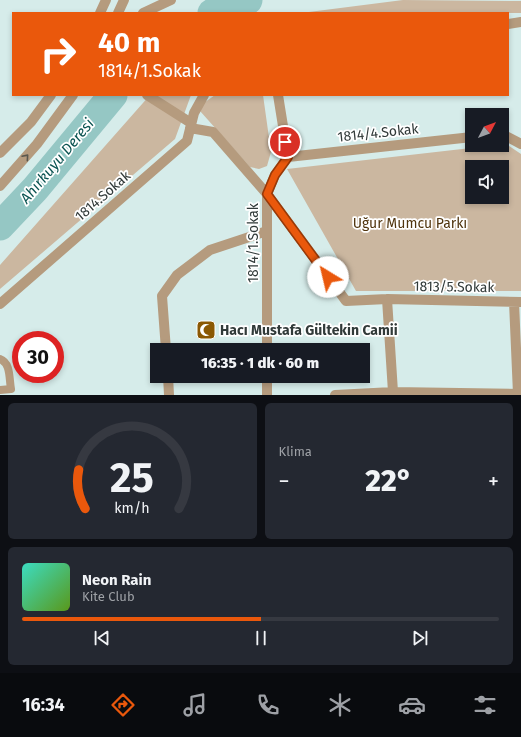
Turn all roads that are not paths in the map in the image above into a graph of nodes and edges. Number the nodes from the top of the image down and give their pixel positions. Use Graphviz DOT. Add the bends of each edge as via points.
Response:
graph roads {
  1 [pos="106,0"];
  2 [pos="124,0"];
  3 [pos="171,0"];
  4 [pos="100,12"];
  5 [pos="118,12"];
  6 [pos="145,12"];
  7 [pos="521,22"];
  8 [pos="509,24"];
  9 [pos="50,96"];
  10 [pos="72,96"];
  11 [pos="148,96"];
  12 [pos="203,96"];
  13 [pos="278,96"];
  14 [pos="191,126"];
  15 [pos="465,138"];
  16 [pos="509,138"];
  17 [pos="521,144"];
  18 [pos="0,153"];
  19 [pos="288,157"];
  20 [pos="0,186"];
  21 [pos="267,194"];
  22 [pos="267,231"];
  23 [pos="387,299"];
  24 [pos="518,302"];
  25 [pos="0,304"];
  26 [pos="165,343"];
  27 [pos="267,343"];
  28 [pos="0,359"];
  29 [pos="168,383"];
  30 [pos="267,383"];
  31 [pos="0,390"];
  32 [pos="393,392"];
  33 [pos="456,394"];
  34 [pos="520,394"];
  35 [pos="169,395"];
  36 [pos="267,395"];
  37 [pos="335,395"];
  1 -- 4 [label="street"];
  2 -- 5 [label="street"];
  3 -- 6 [label="street"];
  7 -- 8 [label="street"];
  9 -- 18 [label="street" via="31,122"];
  20 -- 10 [label="street, one-way" via="37,144"];
  11 -- 14 [label="street"];
  12 -- 14 [label="street, 1814.Sokak" via="194,113"];
  13 -- 19 [label="street"];
  14 -- 21 [label="street" via="214,132"];
  14 -- 25 [label="street, 1814.Sokak" via="187,141"];
  15 -- 19 [label="street, 1814/4.Sokak"];
  16 -- 17 [label="street"];
  19 -- 21 [label="street, 1814/1.Sokak" via="275,175"];
  21 -- 22 [label="street, 1814/1.Sokak"];
  21 -- 23 [label="street, 1813/5.Sokak" via="346,301"];
  22 -- 26 [label="street" via="210,250 177,274 162,296"];
  22 -- 27 [label="street, 1814/1.Sokak"];
  23 -- 24 [label="street, 1813/5.Sokak"];
  23 -- 32 [label="street"];
  24 -- 34 [label="street"];
  28 -- 31 [label="lane" via="4,360 8,367 11,389"];
  29 -- 35 [label="street"];
  30 -- 36 [label="street"];
  32 -- 33 [label="street"];
  32 -- 37 [label="street"];
  33 -- 34 [label="street"];
}
